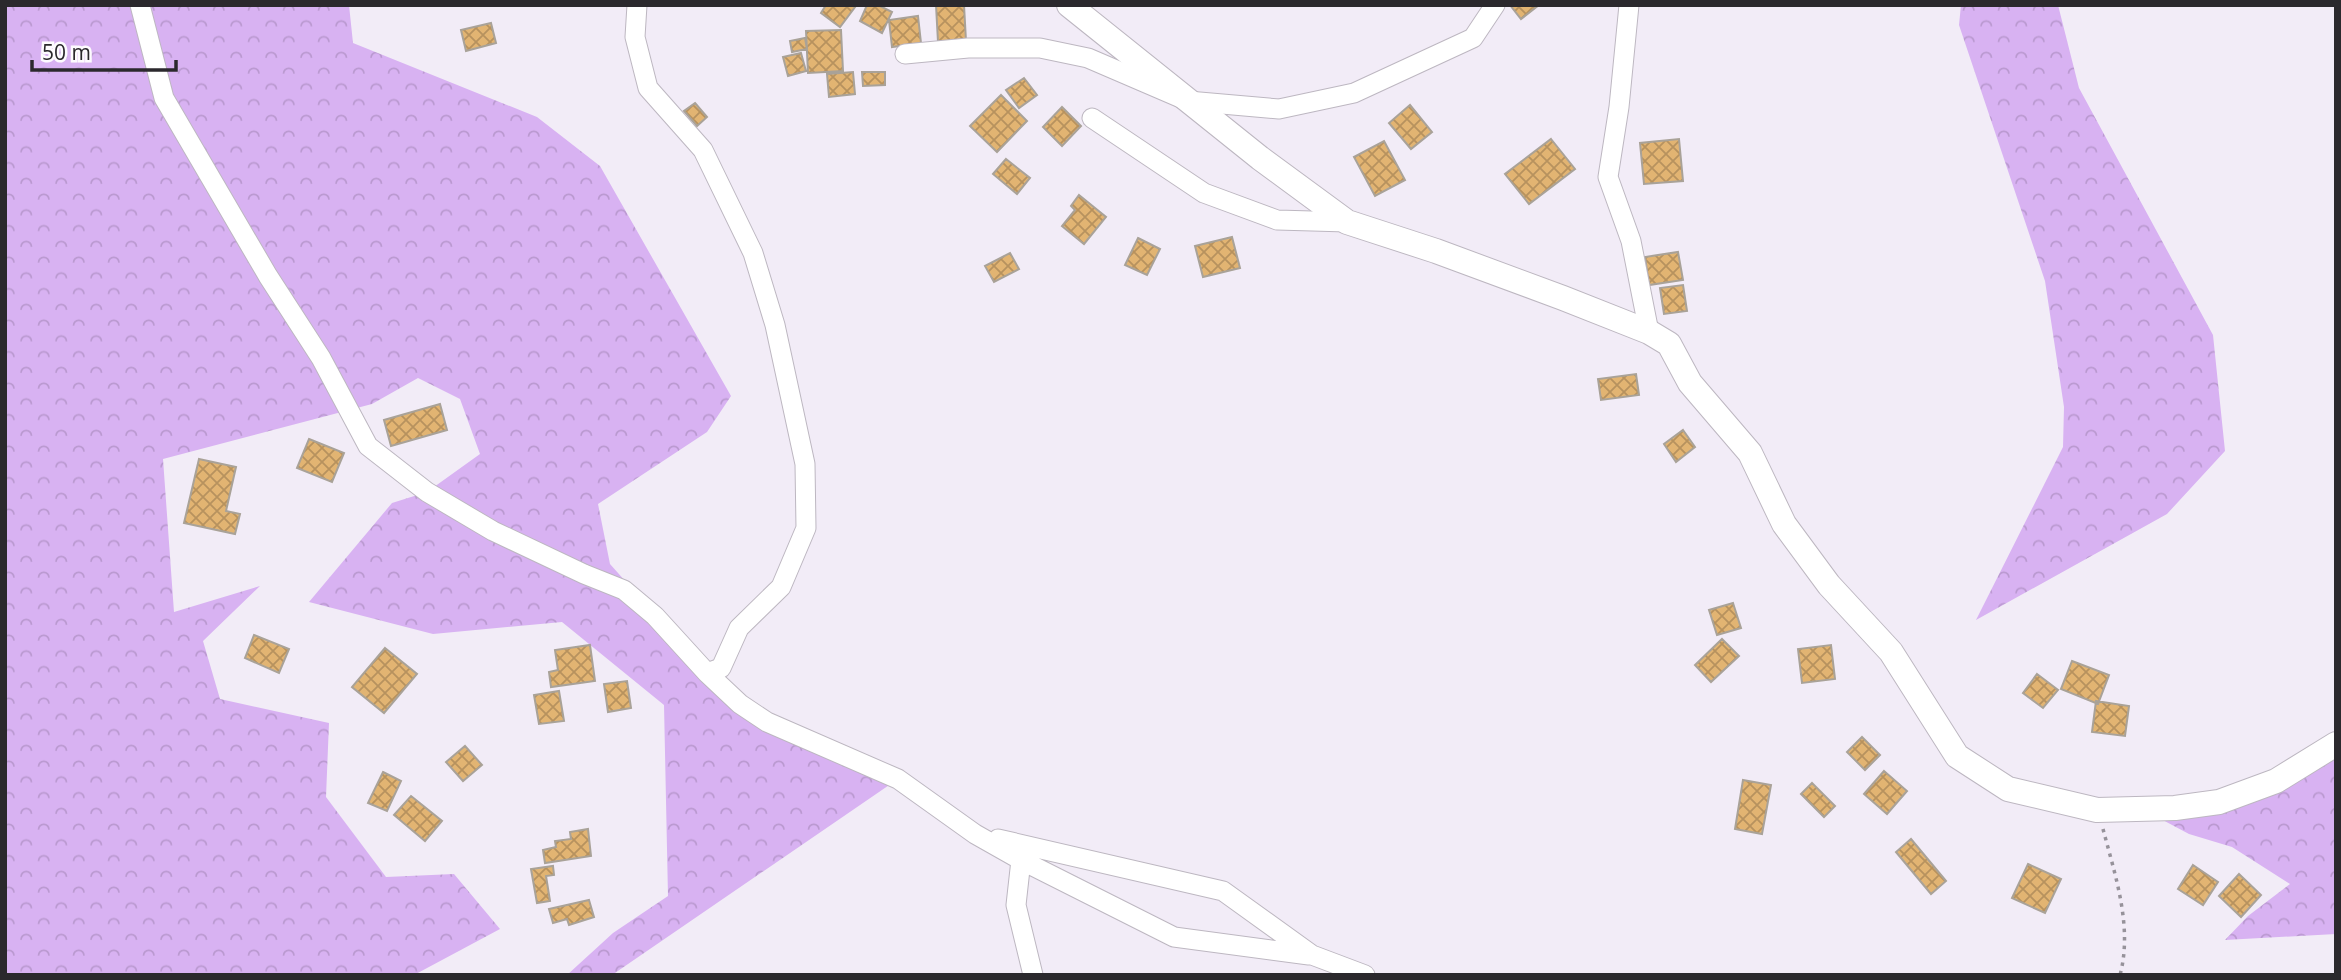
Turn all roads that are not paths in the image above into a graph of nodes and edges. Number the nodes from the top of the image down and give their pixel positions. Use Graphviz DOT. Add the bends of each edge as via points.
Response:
graph roads {
  1 [pos="141,5"];
  2 [pos="637,5"];
  3 [pos="1069,5"];
  4 [pos="1495,5"];
  5 [pos="1629,5"];
  6 [pos="905,54"];
  7 [pos="1188,101"];
  8 [pos="1093,118"];
  9 [pos="1347,222"];
  10 [pos="1649,332"];
  11 [pos="707,673"];
  12 [pos="2336,744"];
  13 [pos="975,834"];
  14 [pos="1021,860"];
  15 [pos="1312,955"];
  16 [pos="1033,975"];
  17 [pos="1365,975"];
  1 -- 11 [label="street" via="164,98 321,358 368,446 426,492 493,531 624,590 655,616"];
  2 -- 11 [label="street" via="635,37 648,88 703,150 753,253 775,325 805,464 806,528 781,587 739,628 720,668"];
  3 -- 7 [label="street"];
  4 -- 7 [label="street" via="1474,38 1354,93 1279,109"];
  5 -- 10 [label="street" via="1608,177 1631,241"];
  6 -- 7 [label="street" via="1040,48 1088,58"];
  7 -- 9 [label="street"];
  8 -- 9 [label="street" via="1204,193 1277,220"];
  9 -- 10 [label="street"];
  10 -- 12 [label="street" via="1669,344 1690,383 1750,453 1784,524 1829,584 1891,652 1957,756 2008,789 2097,810 2219,802 2276,780"];
  11 -- 13 [label="street" via="767,722 898,779"];
  13 -- 14 [label="street"];
  13 -- 15 [label="street" via="1223,891"];
  14 -- 15 [label="street" via="1174,937"];
  14 -- 16 [label="street" via="1016,905"];
  15 -- 17 [label="street"];
}
